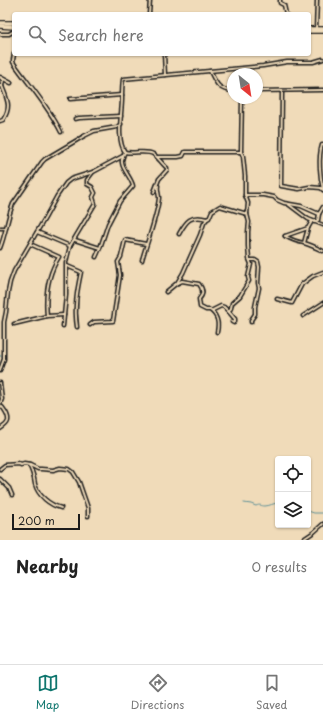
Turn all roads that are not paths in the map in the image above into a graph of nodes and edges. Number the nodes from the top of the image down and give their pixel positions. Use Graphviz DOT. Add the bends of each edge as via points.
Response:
graph roads {
  1 [pos="150,0"];
  2 [pos="280,0"];
  3 [pos="317,0"];
  4 [pos="149,12"];
  5 [pos="286,12"];
  6 [pos="0,23"];
  7 [pos="12,23"];
  8 [pos="0,26"];
  9 [pos="12,27"];
  10 [pos="316,29"];
  11 [pos="311,30"];
  12 [pos="311,30"];
  13 [pos="323,30"];
  14 [pos="12,32"];
  15 [pos="0,34"];
  16 [pos="14,56"];
  17 [pos="164,56"];
  18 [pos="323,59"];
  19 [pos="210,71"];
  20 [pos="165,75"];
  21 [pos="0,77"];
  22 [pos="11,83"];
  23 [pos="1,86"];
  24 [pos="323,90"];
  25 [pos="227,91"];
  26 [pos="263,91"];
  27 [pos="282,91"];
  28 [pos="122,96"];
  29 [pos="70,99"];
  30 [pos="242,104"];
  31 [pos="121,116"];
  32 [pos="75,120"];
  33 [pos="0,121"];
  34 [pos="121,124"];
  35 [pos="61,132"];
  36 [pos="323,145"];
  37 [pos="125,152"];
  38 [pos="241,152"];
  39 [pos="123,156"];
  40 [pos="157,157"];
  41 [pos="93,172"];
  42 [pos="158,185"];
  43 [pos="323,190"];
  44 [pos="154,192"];
  45 [pos="245,195"];
  46 [pos="287,203"];
  47 [pos="323,206"];
  48 [pos="248,214"];
  49 [pos="319,214"];
  50 [pos="207,219"];
  51 [pos="313,221"];
  52 [pos="323,225"];
  53 [pos="0,228"];
  54 [pos="6,228"];
  55 [pos="308,228"];
  56 [pos="37,232"];
  57 [pos="180,234"];
  58 [pos="74,240"];
  59 [pos="304,243"];
  60 [pos="30,244"];
  61 [pos="146,244"];
  62 [pos="70,246"];
  63 [pos="0,248"];
  64 [pos="100,248"];
  65 [pos="323,251"];
  66 [pos="96,257"];
  67 [pos="142,260"];
  68 [pos="250,260"];
  69 [pos="67,266"];
  70 [pos="323,272"];
  71 [pos="177,283"];
  72 [pos="166,292"];
  73 [pos="277,299"];
  74 [pos="323,303"];
  75 [pos="213,312"];
  76 [pos="229,312"];
  77 [pos="64,315"];
  78 [pos="47,316"];
  79 [pos="303,316"];
  80 [pos="232,322"];
  81 [pos="251,322"];
  82 [pos="14,324"];
  83 [pos="90,325"];
  84 [pos="63,326"];
  85 [pos="77,327"];
  86 [pos="217,332"];
  87 [pos="0,367"];
  88 [pos="0,371"];
  89 [pos="0,383"];
  90 [pos="0,405"];
  91 [pos="0,429"];
  92 [pos="29,464"];
  93 [pos="0,469"];
  94 [pos="0,479"];
  95 [pos="12,495"];
  96 [pos="61,508"];
  97 [pos="88,516"];
  98 [pos="323,524"];
  99 [pos="302,540"];
  1 -- 4 [label="street"];
  2 -- 5 [label="street"];
  3 -- 10 [label="street"];
  6 -- 7 [label="highway"];
  8 -- 9 [label="highway"];
  10 -- 11 [label="highway"];
  10 -- 13 [label="highway"];
  12 -- 13 [label="highway"];
  14 -- 15 [label="street"];
  16 -- 35 [label="street" via="13,62"];
  17 -- 20 [label="street"];
  18 -- 19 [label="street"];
  19 -- 20 [label="street"];
  19 -- 25 [label="street" via="218,86"];
  20 -- 28 [label="street" via="123,80"];
  21 -- 22 [label="street"];
  21 -- 23 [label="street" via="3,80"];
  23 -- 33 [label="street" via="9,106 7,114"];
  24 -- 27 [label="street"];
  26 -- 27 [label="street"];
  27 -- 43 [label="street" via="281,186"];
  28 -- 29 [label="street"];
  28 -- 31 [label="street"];
  30 -- 38 [label="street"];
  31 -- 32 [label="street"];
  31 -- 34 [label="street"];
  34 -- 37 [label="street" via="121,144"];
  34 -- 54 [label="street" via="94,131 45,159 12,204"];
  36 -- 43 [label="street" via="320,151"];
  37 -- 39 [label="street"];
  37 -- 40 [label="street" via="149,152"];
  38 -- 40 [label="street" via="185,152 183,156 178,157"];
  38 -- 45 [label="street"];
  39 -- 41 [label="street"];
  39 -- 64 [label="street" via="122,165 133,186 120,201 108,224"];
  40 -- 42 [label="street" via="166,168"];
  41 -- 56 [label="street" via="66,183"];
  41 -- 58 [label="street" via="87,184 95,193 95,204"];
  42 -- 44 [label="street"];
  42 -- 61 [label="street" via="159,197"];
  45 -- 46 [label="street" via="269,196"];
  45 -- 48 [label="street"];
  46 -- 49 [label="street"];
  46 -- 51 [label="street"];
  47 -- 49 [label="street"];
  48 -- 50 [label="street" via="220,206 212,211"];
  48 -- 68 [label="street"];
  49 -- 51 [label="street" via="318,220"];
  50 -- 57 [label="street" via="196,217 190,220"];
  50 -- 71 [label="street"];
  51 -- 52 [label="street"];
  51 -- 55 [label="street"];
  53 -- 54 [label="street"];
  54 -- 63 [label="street"];
  55 -- 59 [label="street"];
  55 -- 59 [label="street" via="285,236"];
  56 -- 60 [label="street"];
  56 -- 62 [label="street"];
  58 -- 62 [label="street"];
  58 -- 64 [label="street"];
  59 -- 65 [label="street"];
  60 -- 78 [label="street" via="59,256 52,270 47,291"];
  60 -- 87 [label="street" via="10,282 4,322 4,359"];
  61 -- 67 [label="street"];
  61 -- 83 [label="street" via="125,240 122,257 118,262 120,275 112,321 94,322"];
  62 -- 69 [label="street"];
  64 -- 66 [label="street"];
  68 -- 76 [label="street" via="249,282 232,303"];
  68 -- 81 [label="street" via="258,262 259,267 259,288 255,314"];
  69 -- 77 [label="street"];
  69 -- 85 [label="street" via="81,272 75,308"];
  70 -- 73 [label="street" via="302,284 292,303"];
  71 -- 72 [label="street"];
  71 -- 75 [label="street" via="182,281 199,284 203,292 199,299 200,307"];
  74 -- 79 [label="street"];
  75 -- 76 [label="street" via="220,306"];
  75 -- 86 [label="street" via="219,321"];
  76 -- 80 [label="street" via="235,319 234,323"];
  77 -- 78 [label="street"];
  77 -- 84 [label="street"];
  78 -- 82 [label="street"];
  87 -- 88 [label="street"];
  89 -- 90 [label="street"];
  90 -- 91 [label="street" via="8,421"];
  92 -- 93 [label="street" via="5,465"];
  92 -- 96 [label="street" via="40,494 54,506"];
  92 -- 97 [label="street" via="41,470 65,468 73,472 88,508"];
  94 -- 95 [label="street"];
  98 -- 99 [label="street"];
}
